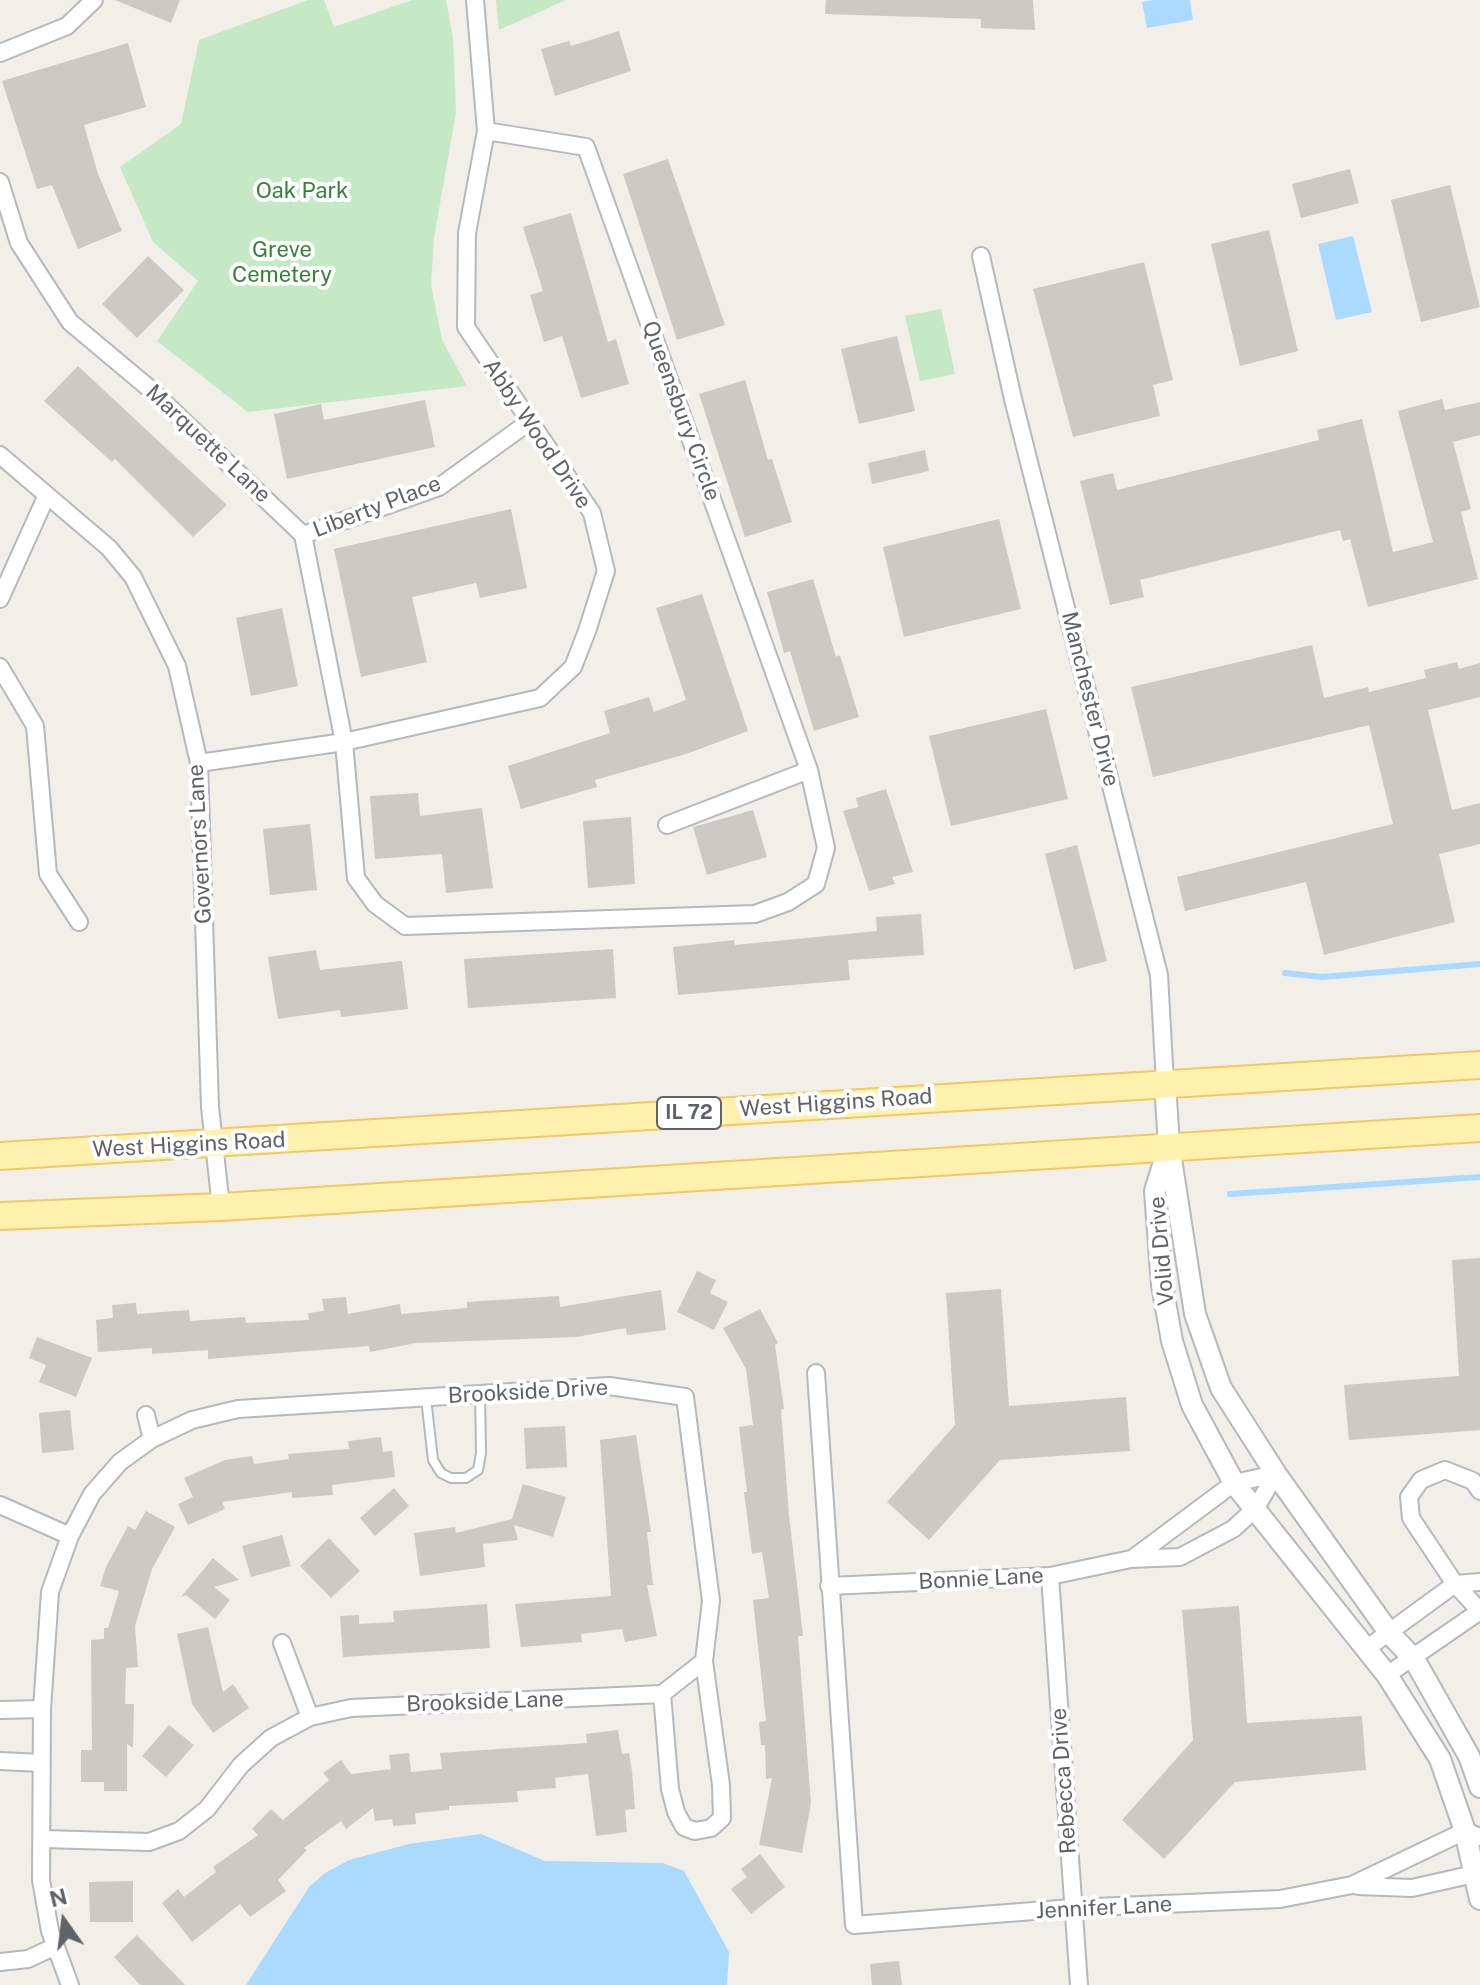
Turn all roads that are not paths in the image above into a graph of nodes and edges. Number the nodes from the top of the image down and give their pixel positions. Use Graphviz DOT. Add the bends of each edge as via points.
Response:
graph roads {
  1 [pos="94,0"];
  2 [pos="475,0"];
  3 [pos="0,53"];
  4 [pos="486,131"];
  5 [pos="0,182"];
  6 [pos="981,256"];
  7 [pos="529,422"];
  8 [pos="0,455"];
  9 [pos="46,497"];
  10 [pos="303,535"];
  11 [pos="0,599"];
  12 [pos="0,667"];
  13 [pos="344,742"];
  14 [pos="199,763"];
  15 [pos="809,770"];
  16 [pos="667,825"];
  17 [pos="79,922"];
  18 [pos="1480,1065"];
  19 [pos="1165,1083"];
  20 [pos="1480,1128"];
  21 [pos="213,1144"];
  22 [pos="1169,1146"];
  23 [pos="0,1156"];
  24 [pos="221,1207"];
  25 [pos="0,1216"];
  26 [pos="816,1373"];
  27 [pos="480,1393"];
  28 [pos="426,1398"];
  29 [pos="146,1415"];
  30 [pos="152,1439"];
  31 [pos="1276,1474"];
  32 [pos="1234,1483"];
  33 [pos="1480,1491"];
  34 [pos="0,1505"];
  35 [pos="1255,1509"];
  36 [pos="70,1536"];
  37 [pos="1131,1559"];
  38 [pos="1050,1576"];
  39 [pos="1480,1582"];
  40 [pos="1455,1584"];
  41 [pos="829,1586"];
  42 [pos="1480,1611"];
  43 [pos="1390,1634"];
  44 [pos="282,1643"];
  45 [pos="1366,1649"];
  46 [pos="1414,1659"];
  47 [pos="704,1661"];
  48 [pos="1387,1675"];
  49 [pos="662,1694"];
  50 [pos="42,1709"];
  51 [pos="0,1710"];
  52 [pos="310,1717"];
  53 [pos="0,1761"];
  54 [pos="41,1763"];
  55 [pos="1480,1787"];
  56 [pos="1472,1834"];
  57 [pos="43,1839"];
  58 [pos="1477,1872"];
  59 [pos="1352,1885"];
  60 [pos="1480,1899"];
  61 [pos="1072,1908"];
  62 [pos="56,1946"];
  63 [pos="0,1962"];
  64 [pos="70,1985"];
  65 [pos="1079,1985"];
  1 -- 3 [label="street" via="67,26"];
  2 -- 4 [label="street, Abby Wood Drive"];
  4 -- 7 [label="street, Abby Wood Drive" via="467,233 466,327"];
  4 -- 15 [label="street, Queensbury Circle" via="586,147"];
  5 -- 10 [label="street, Marquette Lane" via="19,243 70,322 161,399"];
  6 -- 19 [label="street, Manchester Drive" via="1159,975"];
  7 -- 10 [label="street, Liberty Place" via="439,487"];
  7 -- 13 [label="street, Abby Wood Drive" via="592,513 606,571 573,667 540,698"];
  8 -- 9 [label="street, Governors Lane"];
  9 -- 11 [label="street"];
  9 -- 14 [label="street, Governors Lane" via="109,548 133,577 177,666"];
  10 -- 13 [label="street"];
  12 -- 17 [label="street" via="35,726 48,874"];
  13 -- 14 [label="street, Abby Wood Drive"];
  13 -- 15 [label="street, Queensbury Circle" via="356,878 375,904 405,926 755,914 788,902 816,884 826,848"];
  14 -- 21 [label="street, Governors Lane"];
  15 -- 16 [label="street"];
  18 -- 19 [label="main road, West Higgins Road / IL 72"];
  19 -- 21 [label="main road, West Higgins Road / IL 72"];
  19 -- 22 [label="street, Manchester Drive"];
  20 -- 22 [label="main road"];
  21 -- 23 [label="main road, West Higgins Road / IL 72"];
  21 -- 24 [label="street, Governors Lane"];
  22 -- 24 [label="main road"];
  22 -- 31 [label="street, Volid Drive" via="1195,1314 1221,1388"];
  22 -- 32 [label="street, Volid Drive" via="1155,1191 1172,1341 1192,1405"];
  24 -- 25 [label="main road"];
  26 -- 41 [label="street"];
  27 -- 28 [label="street, Brookside Drive"];
  27 -- 28 [label="lane" via="481,1453 478,1470 466,1478 441,1473 433,1460"];
  27 -- 47 [label="street, Brookside Drive" via="609,1386 685,1397 711,1601"];
  28 -- 30 [label="street, Brookside Drive" via="238,1409 192,1420"];
  29 -- 30 [label="street"];
  30 -- 36 [label="street, Brookside Drive" via="120,1462 92,1494"];
  31 -- 32 [label="street, Bonnie Lane"];
  31 -- 35 [label="street, Bonnie Lane"];
  31 -- 43 [label="street, Volid Drive"];
  32 -- 35 [label="street, Volid Drive"];
  32 -- 37 [label="street, Bonnie Lane"];
  33 -- 40 [label="street" via="1473,1481 1445,1470 1421,1480 1409,1497 1411,1518"];
  34 -- 36 [label="street"];
  35 -- 37 [label="street, Bonnie Lane" via="1233,1529 1180,1557"];
  35 -- 45 [label="street, Volid Drive"];
  36 -- 50 [label="street, Brookside Drive" via="50,1592"];
  37 -- 38 [label="street, Bonnie Lane"];
  38 -- 41 [label="street, Bonnie Lane"];
  38 -- 61 [label="street, Rebecca Drive"];
  39 -- 40 [label="street"];
  40 -- 42 [label="street"];
  40 -- 43 [label="street"];
  41 -- 61 [label="street, Jennifer Lane" via="854,1925"];
  42 -- 46 [label="street"];
  43 -- 45 [label="street"];
  43 -- 46 [label="street, Volid Drive"];
  44 -- 52 [label="street"];
  45 -- 48 [label="street, Volid Drive"];
  46 -- 48 [label="street"];
  46 -- 55 [label="street, Volid Drive" via="1469,1756"];
  47 -- 49 [label="street"];
  47 -- 49 [label="street" via="722,1807 722,1818 711,1828 684,1827 676,1812"];
  48 -- 56 [label="street, Volid Drive" via="1440,1759"];
  49 -- 52 [label="street, Brookside Lane" via="364,1707"];
  50 -- 51 [label="street"];
  50 -- 54 [label="street, Brookside Drive"];
  52 -- 57 [label="street, Brookside Lane" via="261,1747 207,1809 179,1831 149,1842"];
  53 -- 54 [label="street"];
  54 -- 57 [label="street, Brookside Drive"];
  56 -- 58 [label="street, Volid Drive"];
  56 -- 59 [label="street, Jennifer Lane"];
  57 -- 62 [label="street, Brookside Drive" via="41,1880"];
  58 -- 59 [label="street, Jennifer Lane" via="1412,1888"];
  58 -- 60 [label="street, Volid Drive"];
  59 -- 61 [label="street, Jennifer Lane" via="1280,1899"];
  61 -- 65 [label="street, Rebecca Drive"];
  62 -- 63 [label="street" via="28,1959"];
  62 -- 64 [label="street, Brookside Drive"];
}
